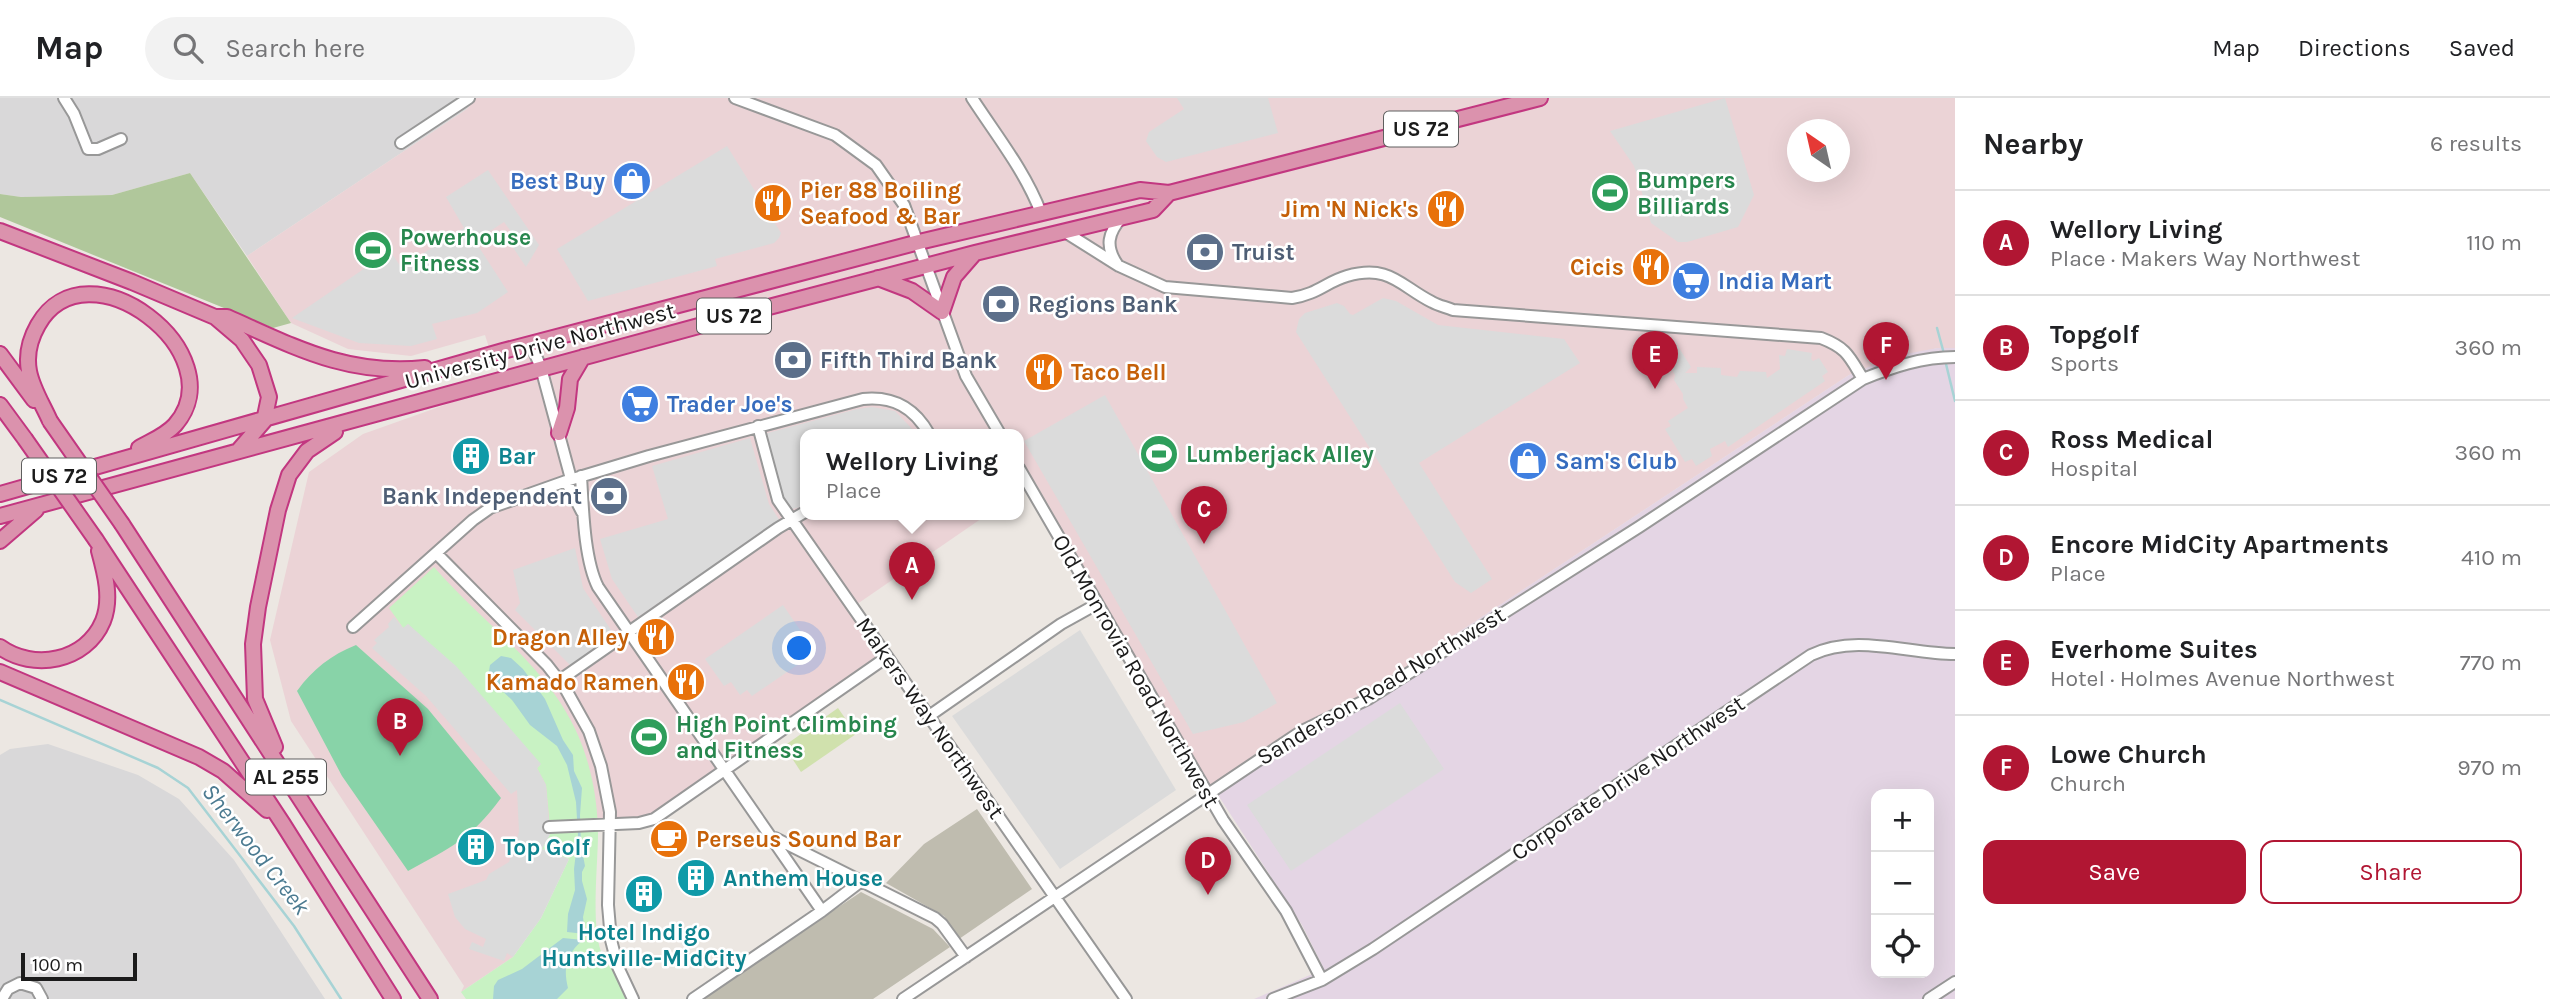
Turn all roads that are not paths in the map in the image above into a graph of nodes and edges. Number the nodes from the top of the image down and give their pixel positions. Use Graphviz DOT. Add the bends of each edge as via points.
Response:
graph roads {
  1 [pos="64,98"];
  2 [pos="469,98"];
  3 [pos="735,98"];
  4 [pos="972,98"];
  5 [pos="1540,98"];
  6 [pos="121,139"];
  7 [pos="401,143"];
  8 [pos="1169,193"];
  9 [pos="1041,213"];
  10 [pos="1122,217"];
  11 [pos="0,230"];
  12 [pos="1065,232"];
  13 [pos="919,242"];
  14 [pos="975,253"];
  15 [pos="926,265"];
  16 [pos="1119,266"];
  17 [pos="878,278"];
  18 [pos="942,312"];
  19 [pos="215,317"];
  20 [pos="537,343"];
  21 [pos="0,354"];
  22 [pos="583,357"];
  23 [pos="1955,357"];
  24 [pos="461,364"];
  25 [pos="541,368"];
  26 [pos="1863,379"];
  27 [pos="0,405"];
  28 [pos="50,421"];
  29 [pos="264,421"];
  30 [pos="346,423"];
  31 [pos="758,426"];
  32 [pos="925,429"];
  33 [pos="997,429"];
  34 [pos="559,433"];
  35 [pos="238,451"];
  36 [pos="119,459"];
  37 [pos="1024,477"];
  38 [pos="573,479"];
  39 [pos="0,494"];
  40 [pos="41,505"];
  41 [pos="800,515"];
  42 [pos="0,516"];
  43 [pos="792,520"];
  44 [pos="96,540"];
  45 [pos="0,541"];
  46 [pos="436,553"];
  47 [pos="1097,604"];
  48 [pos="353,627"];
  49 [pos="630,632"];
  50 [pos="0,647"];
  51 [pos="1955,654"];
  52 [pos="887,657"];
  53 [pos="0,673"];
  54 [pos="560,680"];
  55 [pos="929,716"];
  56 [pos="726,769"];
  57 [pos="290,783"];
  58 [pos="1209,793"];
  59 [pos="283,824"];
  60 [pos="610,824"];
  61 [pos="549,827"];
  62 [pos="772,836"];
  63 [pos="860,882"];
  64 [pos="1054,896"];
  65 [pos="822,911"];
  66 [pos="966,957"];
  67 [pos="1322,980"];
  68 [pos="1955,982"];
  69 [pos="2,999"];
  70 [pos="42,999"];
  71 [pos="393,999"];
  72 [pos="430,999"];
  73 [pos="633,999"];
  74 [pos="693,999"];
  75 [pos="903,999"];
  76 [pos="1126,999"];
  77 [pos="1272,999"];
  78 [pos="1929,999"];
  1 -- 6 [label="street" via="88,149"];
  2 -- 7 [label="street"];
  3 -- 13 [label="street" via="835,135 857,150 876,165 904,205"];
  4 -- 9 [label="street" via="1017,166"];
  5 -- 8 [label="highway, University Drive Northwest / US 72"];
  8 -- 9 [label="highway, University Drive Northwest / US 72" via="1140,190"];
  8 -- 10 [label="highway, University Drive Northwest / US 72" via="1153,210"];
  9 -- 13 [label="highway, University Drive Northwest / US 72"];
  10 -- 12 [label="highway, University Drive Northwest / US 72"];
  10 -- 16 [label="street" via="1109,239"];
  11 -- 19 [label="highway"];
  12 -- 14 [label="highway, University Drive Northwest / US 72"];
  12 -- 16 [label="street"];
  13 -- 15 [label="street"];
  13 -- 20 [label="highway, University Drive Northwest / US 72"];
  14 -- 15 [label="highway, University Drive Northwest / US 72"];
  14 -- 18 [label="highway" via="954,277"];
  15 -- 17 [label="highway, University Drive Northwest / US 72"];
  15 -- 18 [label="street"];
  16 -- 26 [label="street" via="1166,287 1292,298 1310,295 1346,276 1374,273 1392,276 1453,310 1821,338 1844,349"];
  17 -- 18 [label="highway" via="912,291"];
  17 -- 22 [label="highway, University Drive Northwest / US 72"];
  18 -- 33 [label="street" via="966,376"];
  19 -- 24 [label="highway" via="227,317 293,347 356,367 401,370"];
  19 -- 29 [label="highway" via="242,340 259,365 269,397"];
  20 -- 24 [label="highway, University Drive Northwest / US 72"];
  20 -- 25 [label="street"];
  21 -- 28 [label="highway, AL 255"];
  22 -- 25 [label="highway, University Drive Northwest / US 72"];
  22 -- 34 [label="highway" via="570,379"];
  23 -- 26 [label="street, Sanderson Road Northwest" via="1900,364"];
  24 -- 29 [label="highway, University Drive Northwest / US 72"];
  25 -- 30 [label="highway, University Drive Northwest / US 72"];
  25 -- 34 [label="street"];
  26 -- 58 [label="street, Sanderson Road Northwest" via="1368,699 1302,731"];
  27 -- 44 [label="highway, AL 255, bridge"];
  28 -- 36 [label="highway" via="29,374 33,334 42,319 61,302 85,294 126,302 175,343 189,386 183,412 174,425"];
  28 -- 57 [label="highway, AL 255, bridge"];
  29 -- 35 [label="highway"];
  29 -- 36 [label="highway, University Drive Northwest / US 72"];
  30 -- 35 [label="highway, University Drive Northwest / US 72"];
  30 -- 57 [label="highway" via="307,451 289,475 258,607 253,644 255,699"];
  31 -- 32 [label="street" via="878,397 909,408"];
  31 -- 38 [label="street"];
  31 -- 43 [label="street, Makers Way Northwest" via="778,500"];
  34 -- 38 [label="street"];
  35 -- 40 [label="highway, University Drive Northwest / US 72"];
  36 -- 39 [label="highway, University Drive Northwest / US 72"];
  37 -- 47 [label="street, Old Monrovia Road Northwest"];
  38 -- 46 [label="street" via="485,510"];
  38 -- 49 [label="street" via="595,581"];
  40 -- 42 [label="highway, University Drive Northwest / US 72"];
  40 -- 45 [label="highway"];
  41 -- 43 [label="street"];
  43 -- 49 [label="street"];
  43 -- 52 [label="street, Makers Way Northwest"];
  44 -- 50 [label="highway" via="107,583 103,621 93,636 68,656 53,660 23,659"];
  44 -- 59 [label="highway, AL 255"];
  46 -- 48 [label="street"];
  46 -- 54 [label="street"];
  47 -- 55 [label="street"];
  47 -- 58 [label="street, Old Monrovia Road Northwest"];
  49 -- 54 [label="street"];
  49 -- 56 [label="street"];
  51 -- 67 [label="street, Corporate Drive Northwest" via="1840,645 1811,655"];
  52 -- 55 [label="street, Makers Way Northwest"];
  52 -- 56 [label="street"];
  53 -- 59 [label="highway" via="199,757 223,771"];
  54 -- 60 [label="street" via="596,749"];
  55 -- 64 [label="street, Makers Way Northwest"];
  56 -- 60 [label="street" via="654,818"];
  56 -- 62 [label="street"];
  57 -- 72 [label="highway, AL 255"];
  58 -- 64 [label="street, Sanderson Road Northwest"];
  58 -- 67 [label="street, Old Monrovia Road Northwest" via="1286,911"];
  59 -- 71 [label="highway, AL 255"];
  60 -- 61 [label="street"];
  60 -- 73 [label="street" via="609,925 618,967"];
  62 -- 63 [label="street"];
  62 -- 65 [label="street"];
  63 -- 65 [label="street"];
  63 -- 66 [label="street" via="934,918"];
  64 -- 66 [label="street, Sanderson Road Northwest"];
  64 -- 76 [label="street, Makers Way Northwest"];
  65 -- 74 [label="street"];
  66 -- 75 [label="street, Sanderson Road Northwest"];
  67 -- 77 [label="street, Corporate Drive Northwest"];
  68 -- 78 [label="street"];
  69 -- 70 [label="street" via="20,983 36,988"];
}
